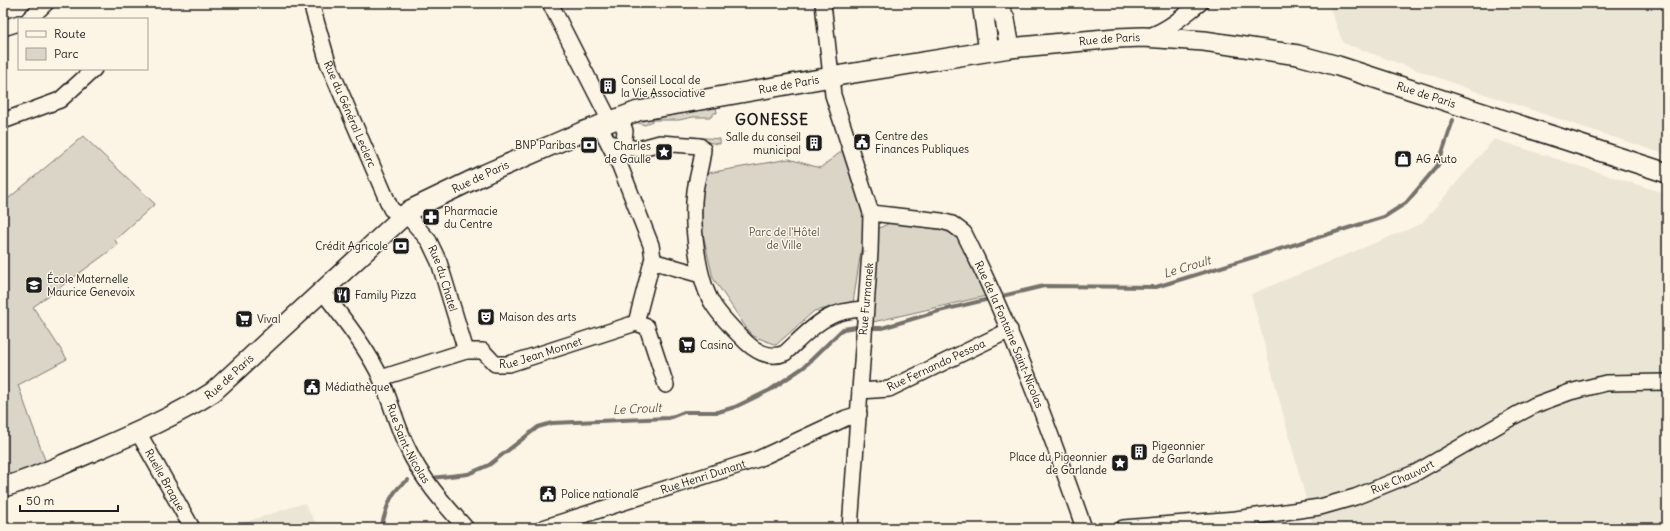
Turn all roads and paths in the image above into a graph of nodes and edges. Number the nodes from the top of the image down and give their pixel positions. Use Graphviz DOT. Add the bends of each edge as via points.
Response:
graph roads {
  1 [pos="46,3"];
  2 [pos="311,3"];
  3 [pos="550,3"];
  4 [pos="823,3"];
  5 [pos="982,3"];
  6 [pos="996,3"];
  7 [pos="1200,3"];
  8 [pos="1185,16"];
  9 [pos="30,18"];
  10 [pos="18,23"];
  11 [pos="3,28"];
  12 [pos="1143,37"];
  13 [pos="1202,41"];
  14 [pos="1010,48"];
  15 [pos="989,51"];
  16 [pos="93,70"];
  17 [pos="832,77"];
  18 [pos="3,121"];
  19 [pos="610,121"];
  20 [pos="616,144"];
  21 [pos="1667,173"];
  22 [pos="872,213"];
  23 [pos="402,217"];
  24 [pos="652,261"];
  25 [pos="701,275"];
  26 [pos="323,292"];
  27 [pos="865,309"];
  28 [pos="636,323"];
  29 [pos="1010,330"];
  30 [pos="466,351"];
  31 [pos="381,378"];
  32 [pos="1667,382"];
  33 [pos="666,385"];
  34 [pos="860,391"];
  35 [pos="859,414"];
  36 [pos="138,432"];
  37 [pos="3,486"];
  38 [pos="192,528"];
  39 [pos="466,528"];
  40 [pos="543,528"];
  41 [pos="850,528"];
  42 [pos="1084,528"];
  43 [pos="1123,528"];
  1 -- 9 [label="street"];
  2 -- 23 [label="street, Rue du Général Leclerc" via="330,68 391,209"];
  3 -- 19 [label="street"];
  4 -- 17 [label="street, Rue Furmanek"];
  5 -- 15 [label="street"];
  6 -- 14 [label="street" via="1005,20"];
  7 -- 8 [label="street"];
  8 -- 12 [label="street" via="1161,31"];
  8 -- 13 [label="street" via="1186,26"];
  10 -- 11 [label="street"];
  12 -- 13 [label="street, Rue de Paris"];
  12 -- 14 [label="street, Rue de Paris"];
  13 -- 21 [label="street, Rue de Paris" via="1298,55 1338,66"];
  14 -- 15 [label="street, Rue de Paris"];
  15 -- 17 [label="street, Rue de Paris"];
  16 -- 18 [label="street" via="60,100"];
  17 -- 19 [label="street, Rue de Paris" via="638,110"];
  17 -- 22 [label="street, Rue Furmanek" via="833,95"];
  19 -- 20 [label="street"];
  19 -- 20 [label="street" via="625,132"];
  19 -- 23 [label="street, Rue de Paris" via="485,174 410,210"];
  20 -- 24 [label="street" via="620,166 651,245"];
  20 -- 25 [label="street" via="638,149 660,143 700,146 703,149 694,214"];
  22 -- 27 [label="street, Rue Furmanek"];
  22 -- 29 [label="street, Rue de la Fontaine Saint-Nicolas" via="941,221 960,229"];
  23 -- 26 [label="street, Rue de Paris"];
  23 -- 30 [label="street, Rue du Chatel" via="414,223 429,241 436,255"];
  24 -- 25 [label="street"];
  24 -- 28 [label="street"];
  25 -- 27 [label="street" via="704,300 746,342 772,356 785,352 830,315"];
  26 -- 31 [label="street, Rue Saint-Nicolas" via="364,347"];
  26 -- 36 [label="street, Rue de Paris" via="213,392 197,403"];
  27 -- 34 [label="street, Rue Furmanek"];
  28 -- 30 [label="street, Rue Jean Monnet" via="509,364 495,364 482,351"];
  28 -- 33 [label="street" via="647,327"];
  29 -- 34 [label="street, Rue Fernando Pessoa" via="889,389"];
  29 -- 42 [label="street, Rue de la Fontaine Saint-Nicolas" via="1071,487"];
  30 -- 31 [label="street, Rue Jean Monnet"];
  31 -- 39 [label="street, Rue Saint-Nicolas" via="406,446 422,475 439,499"];
  32 -- 43 [label="street, Rue Chauvart" via="1606,383 1570,392 1516,415 1417,472 1355,497 1320,507 1236,519"];
  34 -- 35 [label="street, Rue Furmanek"];
  35 -- 40 [label="street, Rue Henri Dunant" via="758,460"];
  35 -- 41 [label="street, Rue Furmanek"];
  36 -- 37 [label="street, Rue de Paris" via="47,471"];
  36 -- 38 [label="street, Ruelle Braque"];
}
